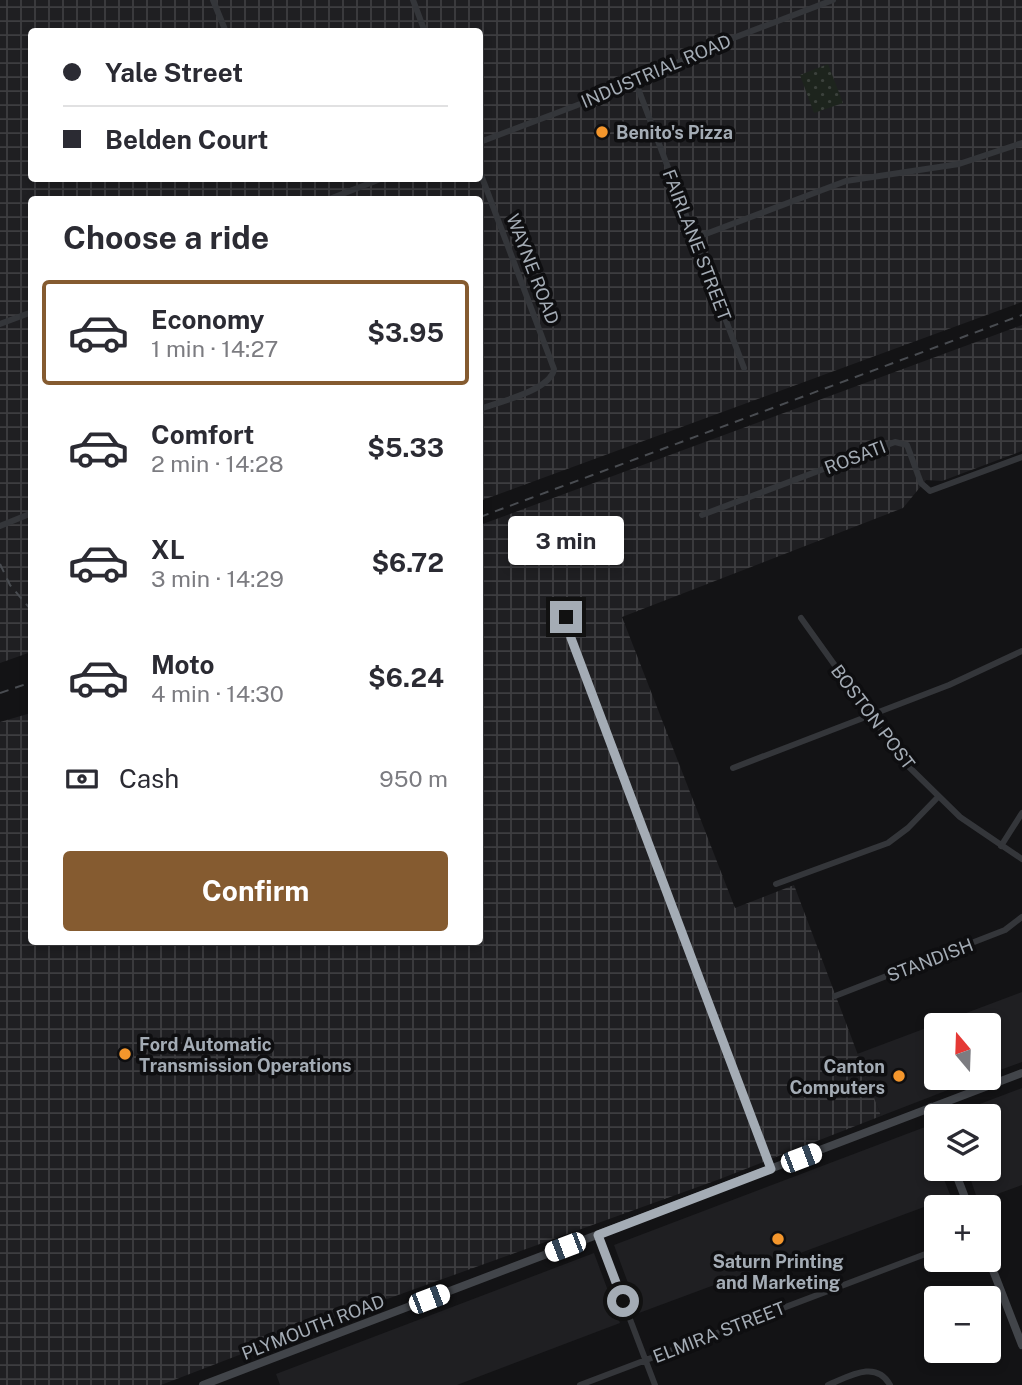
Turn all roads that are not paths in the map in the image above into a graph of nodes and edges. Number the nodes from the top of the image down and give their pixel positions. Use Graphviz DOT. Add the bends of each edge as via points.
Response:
graph roads {
  1 [pos="213,0"];
  2 [pos="413,0"];
  3 [pos="833,0"];
  4 [pos="224,28"];
  5 [pos="424,28"];
  6 [pos="636,83"];
  7 [pos="483,141"];
  8 [pos="1022,143"];
  9 [pos="483,180"];
  10 [pos="373,182"];
  11 [pos="337,196"];
  12 [pos="695,238"];
  13 [pos="28,314"];
  14 [pos="0,324"];
  15 [pos="744,368"];
  16 [pos="483,409"];
  17 [pos="1022,457"];
  18 [pos="28,515"];
  19 [pos="702,515"];
  20 [pos="0,526"];
  21 [pos="566,617"];
  22 [pos="801,618"];
  23 [pos="1022,651"];
  24 [pos="870,716"];
  25 [pos="733,768"];
  26 [pos="938,797"];
  27 [pos="1022,813"];
  28 [pos="1001,846"];
  29 [pos="1022,859"];
  30 [pos="776,884"];
  31 [pos="1022,917"];
  32 [pos="835,996"];
  33 [pos="1022,1073"];
  34 [pos="939,1104"];
  35 [pos="924,1110"];
  36 [pos="771,1169"];
  37 [pos="598,1235"];
  38 [pos="924,1255"];
  39 [pos="994,1272"];
  40 [pos="1022,1345"];
  41 [pos="645,1360"];
  42 [pos="203,1385"];
  43 [pos="580,1385"];
  44 [pos="655,1385"];
  45 [pos="828,1385"];
  46 [pos="890,1385"];
  1 -- 4 [label="street"];
  2 -- 5 [label="street"];
  3 -- 6 [label="street, INDUSTRIAL ROAD" via="702,50"];
  6 -- 7 [label="street, INDUSTRIAL ROAD"];
  6 -- 12 [label="street, FAIRLANE STREET"];
  8 -- 12 [label="street" via="957,165 846,181"];
  9 -- 16 [label="street, WAYNE ROAD" via="553,363 552,377 544,385"];
  10 -- 11 [label="street"];
  12 -- 15 [label="street, FAIRLANE STREET"];
  13 -- 14 [label="street"];
  17 -- 19 [label="street, ROSATI" via="930,491 921,483 907,445 895,442"];
  18 -- 20 [label="street"];
  21 -- 36 [label="street"];
  22 -- 24 [label="street, BOSTON POST"];
  23 -- 24 [label="street"];
  24 -- 25 [label="street"];
  24 -- 26 [label="street, BOSTON POST" via="895,752"];
  26 -- 28 [label="street, BOSTON POST"];
  26 -- 30 [label="street" via="888,843"];
  27 -- 28 [label="street"];
  28 -- 29 [label="street, BOSTON POST"];
  31 -- 32 [label="street, STANDISH" via="997,934"];
  33 -- 34 [label="main road, PLYMOUTH ROAD"];
  35 -- 36 [label="main road, PLYMOUTH ROAD"];
  36 -- 37 [label="main road, PLYMOUTH ROAD"];
  37 -- 41 [label="street"];
  37 -- 42 [label="main road, PLYMOUTH ROAD"];
  38 -- 41 [label="street, ELMIRA STREET"];
  39 -- 40 [label="main road"];
  41 -- 43 [label="street, ELMIRA STREET"];
  41 -- 44 [label="street"];
  45 -- 46 [label="street" via="871,1371 881,1374"];
}
